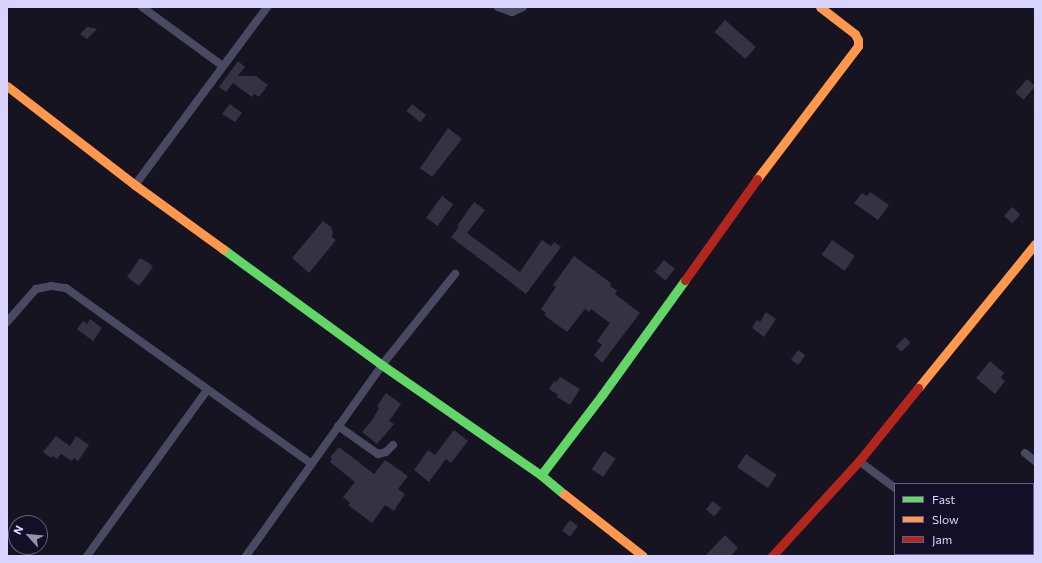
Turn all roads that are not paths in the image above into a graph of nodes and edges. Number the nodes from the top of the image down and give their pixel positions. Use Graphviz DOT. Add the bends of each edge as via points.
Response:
graph roads {
  1 [pos="142,7"];
  2 [pos="267,7"];
  3 [pos="498,7"];
  4 [pos="523,7"];
  5 [pos="820,7"];
  6 [pos="223,66"];
  7 [pos="7,86"];
  8 [pos="135,185"];
  9 [pos="1035,244"];
  10 [pos="455,274"];
  11 [pos="7,322"];
  12 [pos="382,365"];
  13 [pos="208,390"];
  14 [pos="338,426"];
  15 [pos="392,445"];
  16 [pos="1025,453"];
  17 [pos="859,461"];
  18 [pos="1035,461"];
  19 [pos="312,464"];
  20 [pos="541,475"];
  21 [pos="894,487"];
  22 [pos="87,556"];
  23 [pos="246,556"];
  24 [pos="643,556"];
  25 [pos="772,556"];
  1 -- 6 [label="street"];
  2 -- 6 [label="street"];
  3 -- 4 [label="street" via="512,12"];
  5 -- 20 [label="street" via="855,34 858,46 854,53 760,175 602,395"];
  6 -- 8 [label="street"];
  7 -- 8 [label="street"];
  8 -- 12 [label="street"];
  9 -- 17 [label="street"];
  10 -- 12 [label="street"];
  11 -- 13 [label="street" via="36,289 50,286 66,288"];
  12 -- 14 [label="street"];
  12 -- 20 [label="street"];
  13 -- 19 [label="street"];
  13 -- 22 [label="street"];
  14 -- 15 [label="street" via="378,454 386,452"];
  14 -- 19 [label="street"];
  16 -- 18 [label="street"];
  17 -- 21 [label="street"];
  17 -- 25 [label="street"];
  19 -- 23 [label="street"];
  20 -- 24 [label="street"];
}
